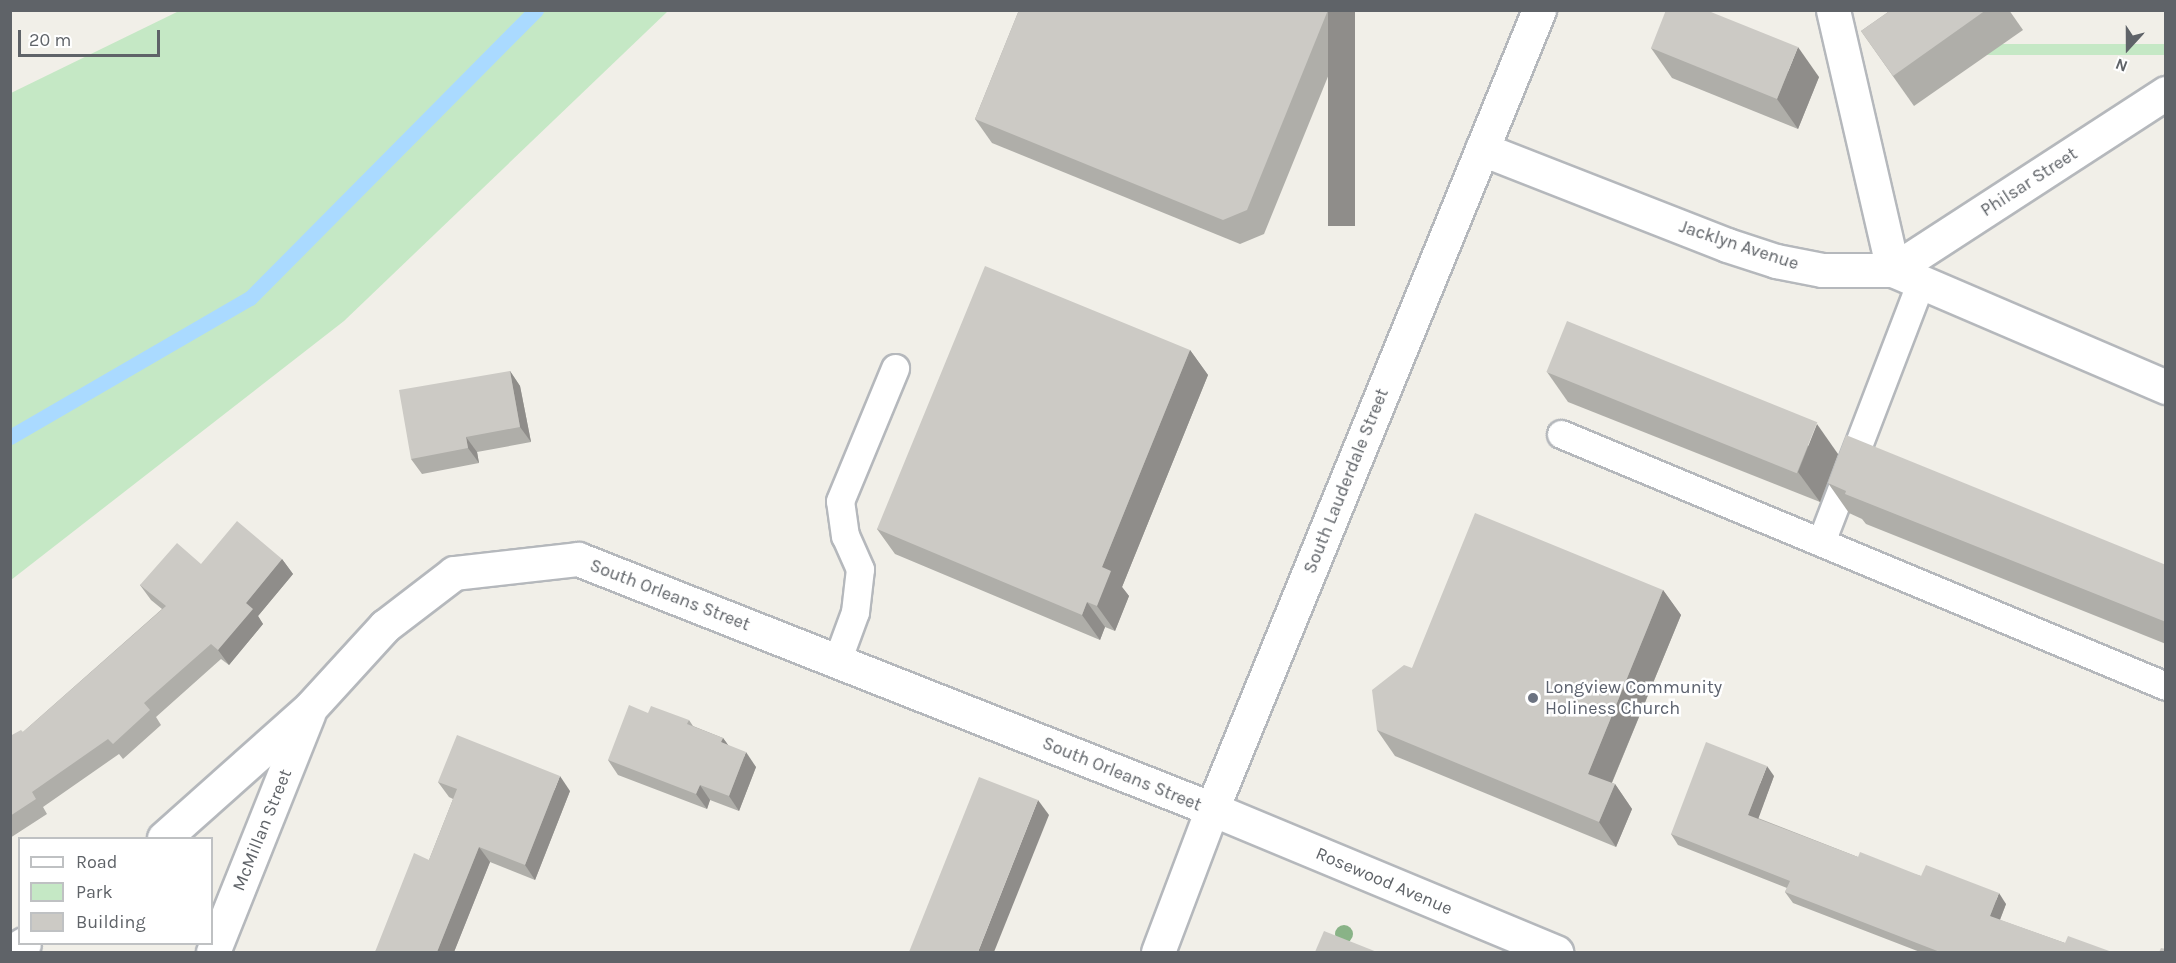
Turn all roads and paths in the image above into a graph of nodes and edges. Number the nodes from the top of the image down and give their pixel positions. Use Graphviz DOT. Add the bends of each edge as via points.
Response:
graph roads {
  1 [pos="1539,10"];
  2 [pos="1833,10"];
  3 [pos="2166,93"];
  4 [pos="1482,149"];
  5 [pos="1907,276"];
  6 [pos="895,368"];
  7 [pos="2166,387"];
  8 [pos="1561,434"];
  9 [pos="1821,542"];
  10 [pos="837,661"];
  11 [pos="2166,686"];
  12 [pos="310,708"];
  13 [pos="1212,809"];
  14 [pos="165,837"];
  15 [pos="213,952"];
  16 [pos="1158,952"];
  17 [pos="1556,952"];
  1 -- 4 [label="street, South Lauderdale Street"];
  2 -- 5 [label="street"];
  3 -- 5 [label="street, Philsar Street"];
  4 -- 5 [label="street, Jacklyn Avenue" via="1776,261 1822,270"];
  4 -- 13 [label="street, South Lauderdale Street"];
  5 -- 7 [label="street, Jacklyn Avenue"];
  5 -- 9 [label="lane"];
  6 -- 10 [label="lane" via="840,501 846,536 860,569 855,612"];
  8 -- 9 [label="lane"];
  9 -- 11 [label="lane"];
  10 -- 12 [label="street, South Orleans Street" via="578,559 454,573 385,626"];
  10 -- 13 [label="street, South Orleans Street"];
  12 -- 14 [label="street, South Orleans Street"];
  12 -- 15 [label="street, McMillan Street"];
  13 -- 16 [label="street, South Lauderdale Street"];
  13 -- 17 [label="street, Rosewood Avenue"];
}
